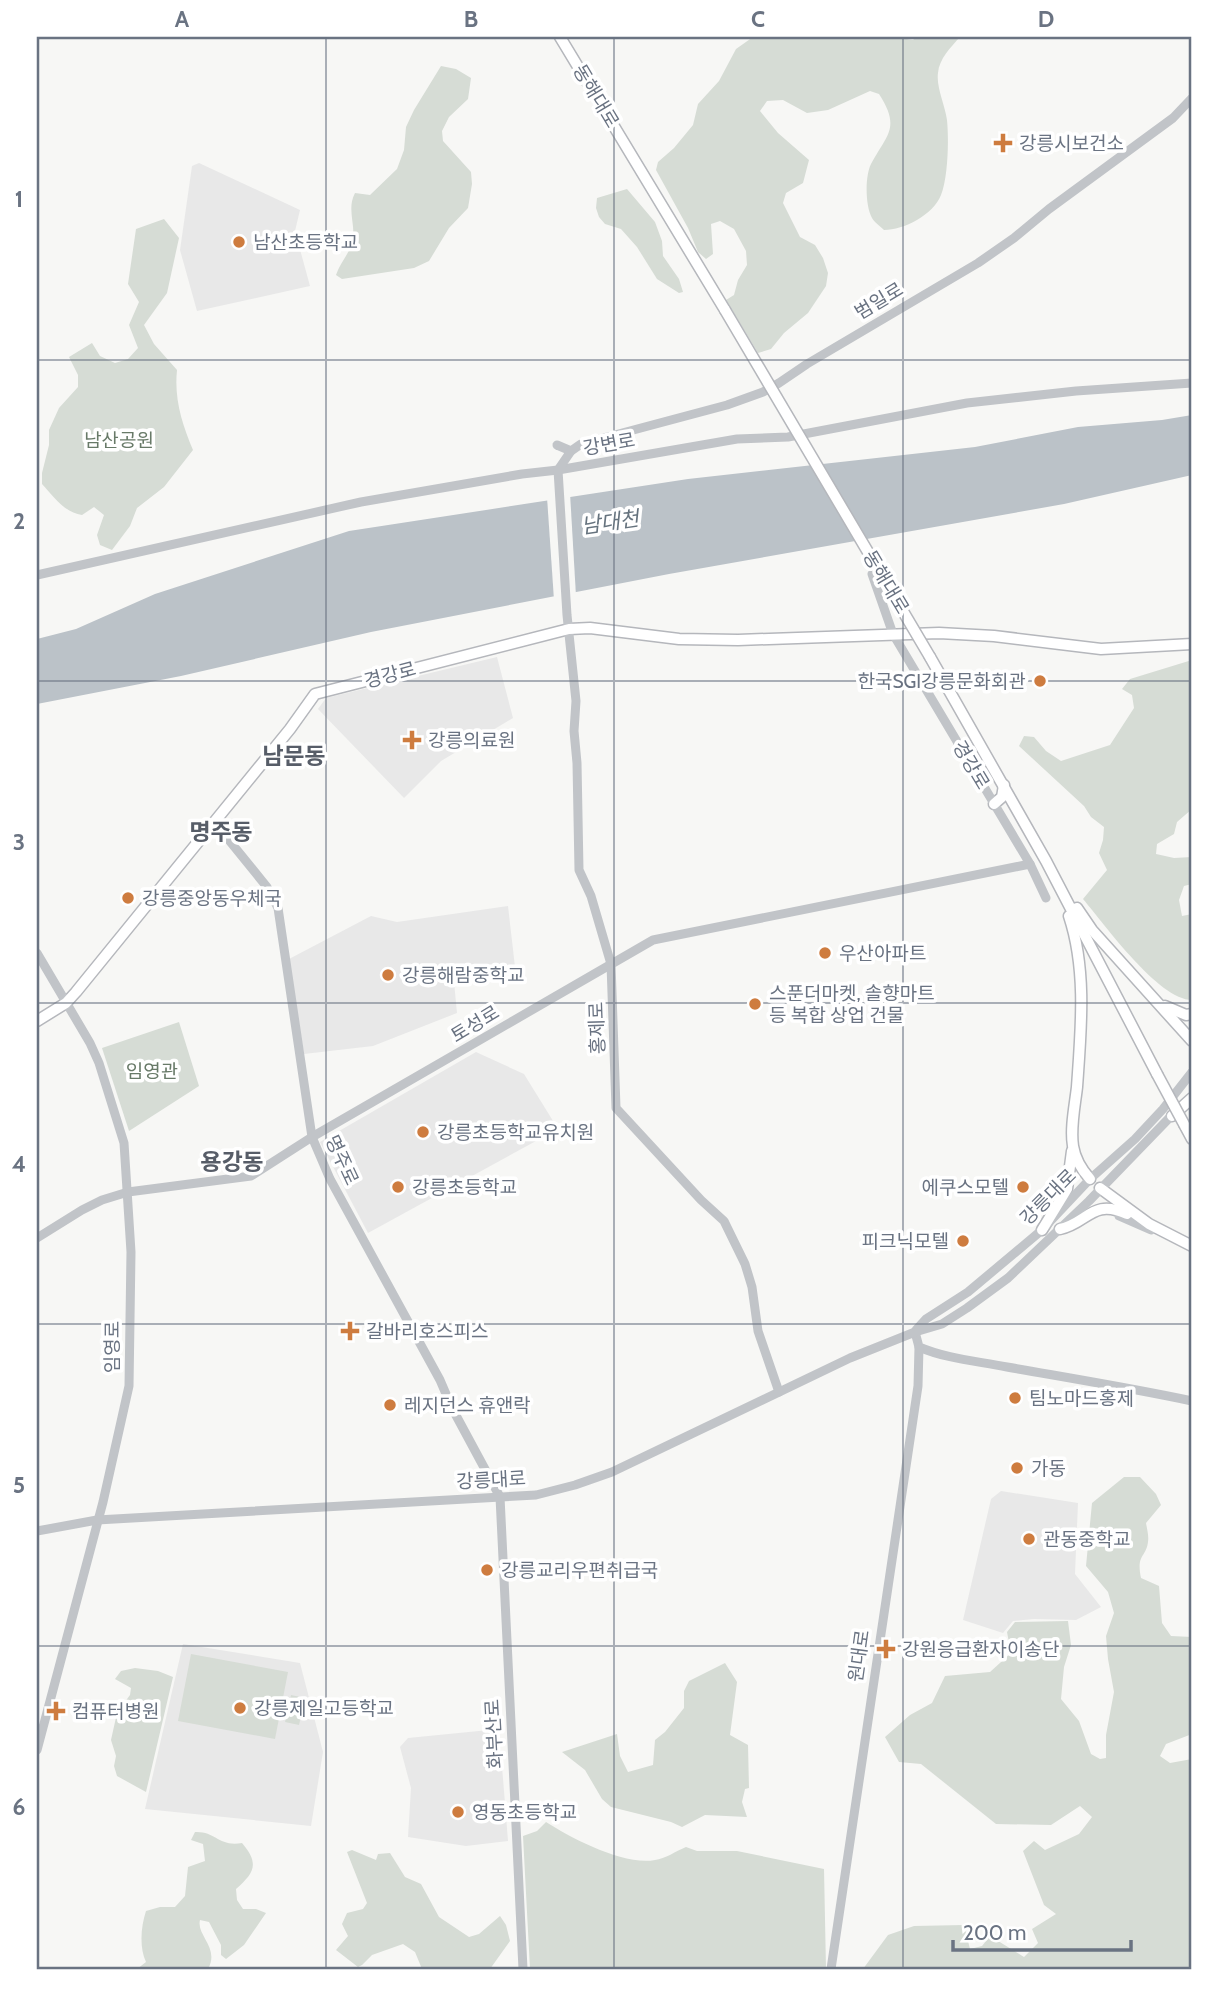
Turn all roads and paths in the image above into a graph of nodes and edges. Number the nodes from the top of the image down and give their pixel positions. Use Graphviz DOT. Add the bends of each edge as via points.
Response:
graph roads {
  1 [pos="560,37"];
  2 [pos="1192,98"];
  3 [pos="1188,111"];
  4 [pos="1192,383"];
  5 [pos="557,446"];
  6 [pos="571,451"];
  7 [pos="558,472"];
  8 [pos="872,574"];
  9 [pos="37,575"];
  10 [pos="569,629"];
  11 [pos="893,634"];
  12 [pos="1192,644"];
  13 [pos="1004,785"];
  14 [pos="994,804"];
  15 [pos="215,822"];
  16 [pos="1044,857"];
  17 [pos="1030,864"];
  18 [pos="1046,898"];
  19 [pos="37,953"];
  20 [pos="611,964"];
  21 [pos="1156,1001"];
  22 [pos="66,1003"];
  23 [pos="1192,1014"];
  24 [pos="37,1021"];
  25 [pos="1192,1041"];
  26 [pos="1192,1072"];
  27 [pos="1192,1091"];
  28 [pos="1192,1098"];
  29 [pos="1172,1116"];
  30 [pos="312,1137"];
  31 [pos="1192,1139"];
  32 [pos="1072,1145"];
  33 [pos="1090,1180"];
  34 [pos="1100,1188"];
  35 [pos="128,1192"];
  36 [pos="1094,1211"];
  37 [pos="1149,1224"];
  38 [pos="1060,1229"];
  39 [pos="1042,1230"];
  40 [pos="37,1238"];
  41 [pos="1192,1248"];
  42 [pos="915,1332"];
  43 [pos="919,1347"];
  44 [pos="779,1392"];
  45 [pos="1192,1401"];
  46 [pos="500,1497"];
  47 [pos="97,1520"];
  48 [pos="37,1531"];
  49 [pos="37,1750"];
  50 [pos="523,1969"];
  51 [pos="831,1969"];
  1 -- 13 [label="main road, 동해대로, bridge"];
  2 -- 3 [label="street, 범일로"];
  3 -- 6 [label="street, 범일로" via="1005,245 763,392 581,444"];
  4 -- 7 [label="street, 강변로" via="967,403 788,437 737,439"];
  5 -- 6 [label="street"];
  6 -- 7 [label="street"];
  7 -- 9 [label="street, 강변로" via="361,502"];
  7 -- 10 [label="street, 홍제로"];
  8 -- 11 [label="street, 경강로"];
  10 -- 11 [label="main road, 경강로" via="738,640"];
  10 -- 15 [label="main road, 경강로" via="315,694"];
  10 -- 20 [label="street, 홍제로" via="576,701 579,870"];
  11 -- 12 [label="main road, 경강로" via="980,635 1101,649"];
  11 -- 14 [label="street, 경강로"];
  13 -- 14 [label="main road" via="1002,797"];
  13 -- 16 [label="main road, 동해대로"];
  14 -- 17 [label="street, 경강로"];
  15 -- 22 [label="main road, 경강로"];
  15 -- 30 [label="street, 명주로" via="267,887 278,908"];
  16 -- 21 [label="main road" via="1092,930"];
  16 -- 31 [label="main road, 동해대로, bridge"];
  16 -- 32 [label="main road" via="1069,917 1081,971"];
  17 -- 18 [label="street, 경강로"];
  17 -- 20 [label="street, 토성로" via="661,938"];
  19 -- 22 [label="street, 임영로"];
  20 -- 30 [label="street, 토성로"];
  20 -- 44 [label="street, 홍제로" via="616,1108 724,1221 745,1264 758,1331"];
  21 -- 23 [label="main road" via="1173,1011"];
  21 -- 25 [label="main road"];
  22 -- 24 [label="main road, 경강로"];
  22 -- 35 [label="street, 임영로" via="99,1063 124,1143"];
  26 -- 33 [label="street, 강릉대로" via="1135,1139"];
  27 -- 29 [label="street, 강릉대로"];
  28 -- 29 [label="main road"];
  29 -- 34 [label="street, 강릉대로"];
  30 -- 35 [label="street, 토성로" via="251,1175"];
  30 -- 46 [label="street, 명주로"];
  32 -- 33 [label="main road"];
  32 -- 39 [label="main road" via="1067,1189"];
  33 -- 34 [label="street"];
  33 -- 39 [label="street, 강릉대로"];
  34 -- 37 [label="main road"];
  34 -- 38 [label="street, 강릉대로"];
  35 -- 40 [label="street, 토성로" via="102,1200"];
  35 -- 47 [label="street, 임영로" via="130,1386"];
  36 -- 37 [label="main road" via="1120,1210"];
  36 -- 38 [label="main road"];
  36 -- 41 [label="street" via="1131,1220"];
  37 -- 41 [label="main road"];
  38 -- 42 [label="street, 강릉대로" via="1008,1278 967,1308 942,1324"];
  39 -- 42 [label="street, 강릉대로"];
  42 -- 43 [label="street, 원대로"];
  42 -- 44 [label="street, 강릉대로"];
  43 -- 45 [label="street" via="975,1362"];
  43 -- 51 [label="street, 원대로" via="918,1387"];
  44 -- 46 [label="street, 강릉대로" via="612,1472 536,1495"];
  46 -- 47 [label="street, 강릉대로"];
  46 -- 50 [label="street, 화부산로"];
  47 -- 48 [label="street, 강릉대로"];
  47 -- 49 [label="street, 임영로"];
}
